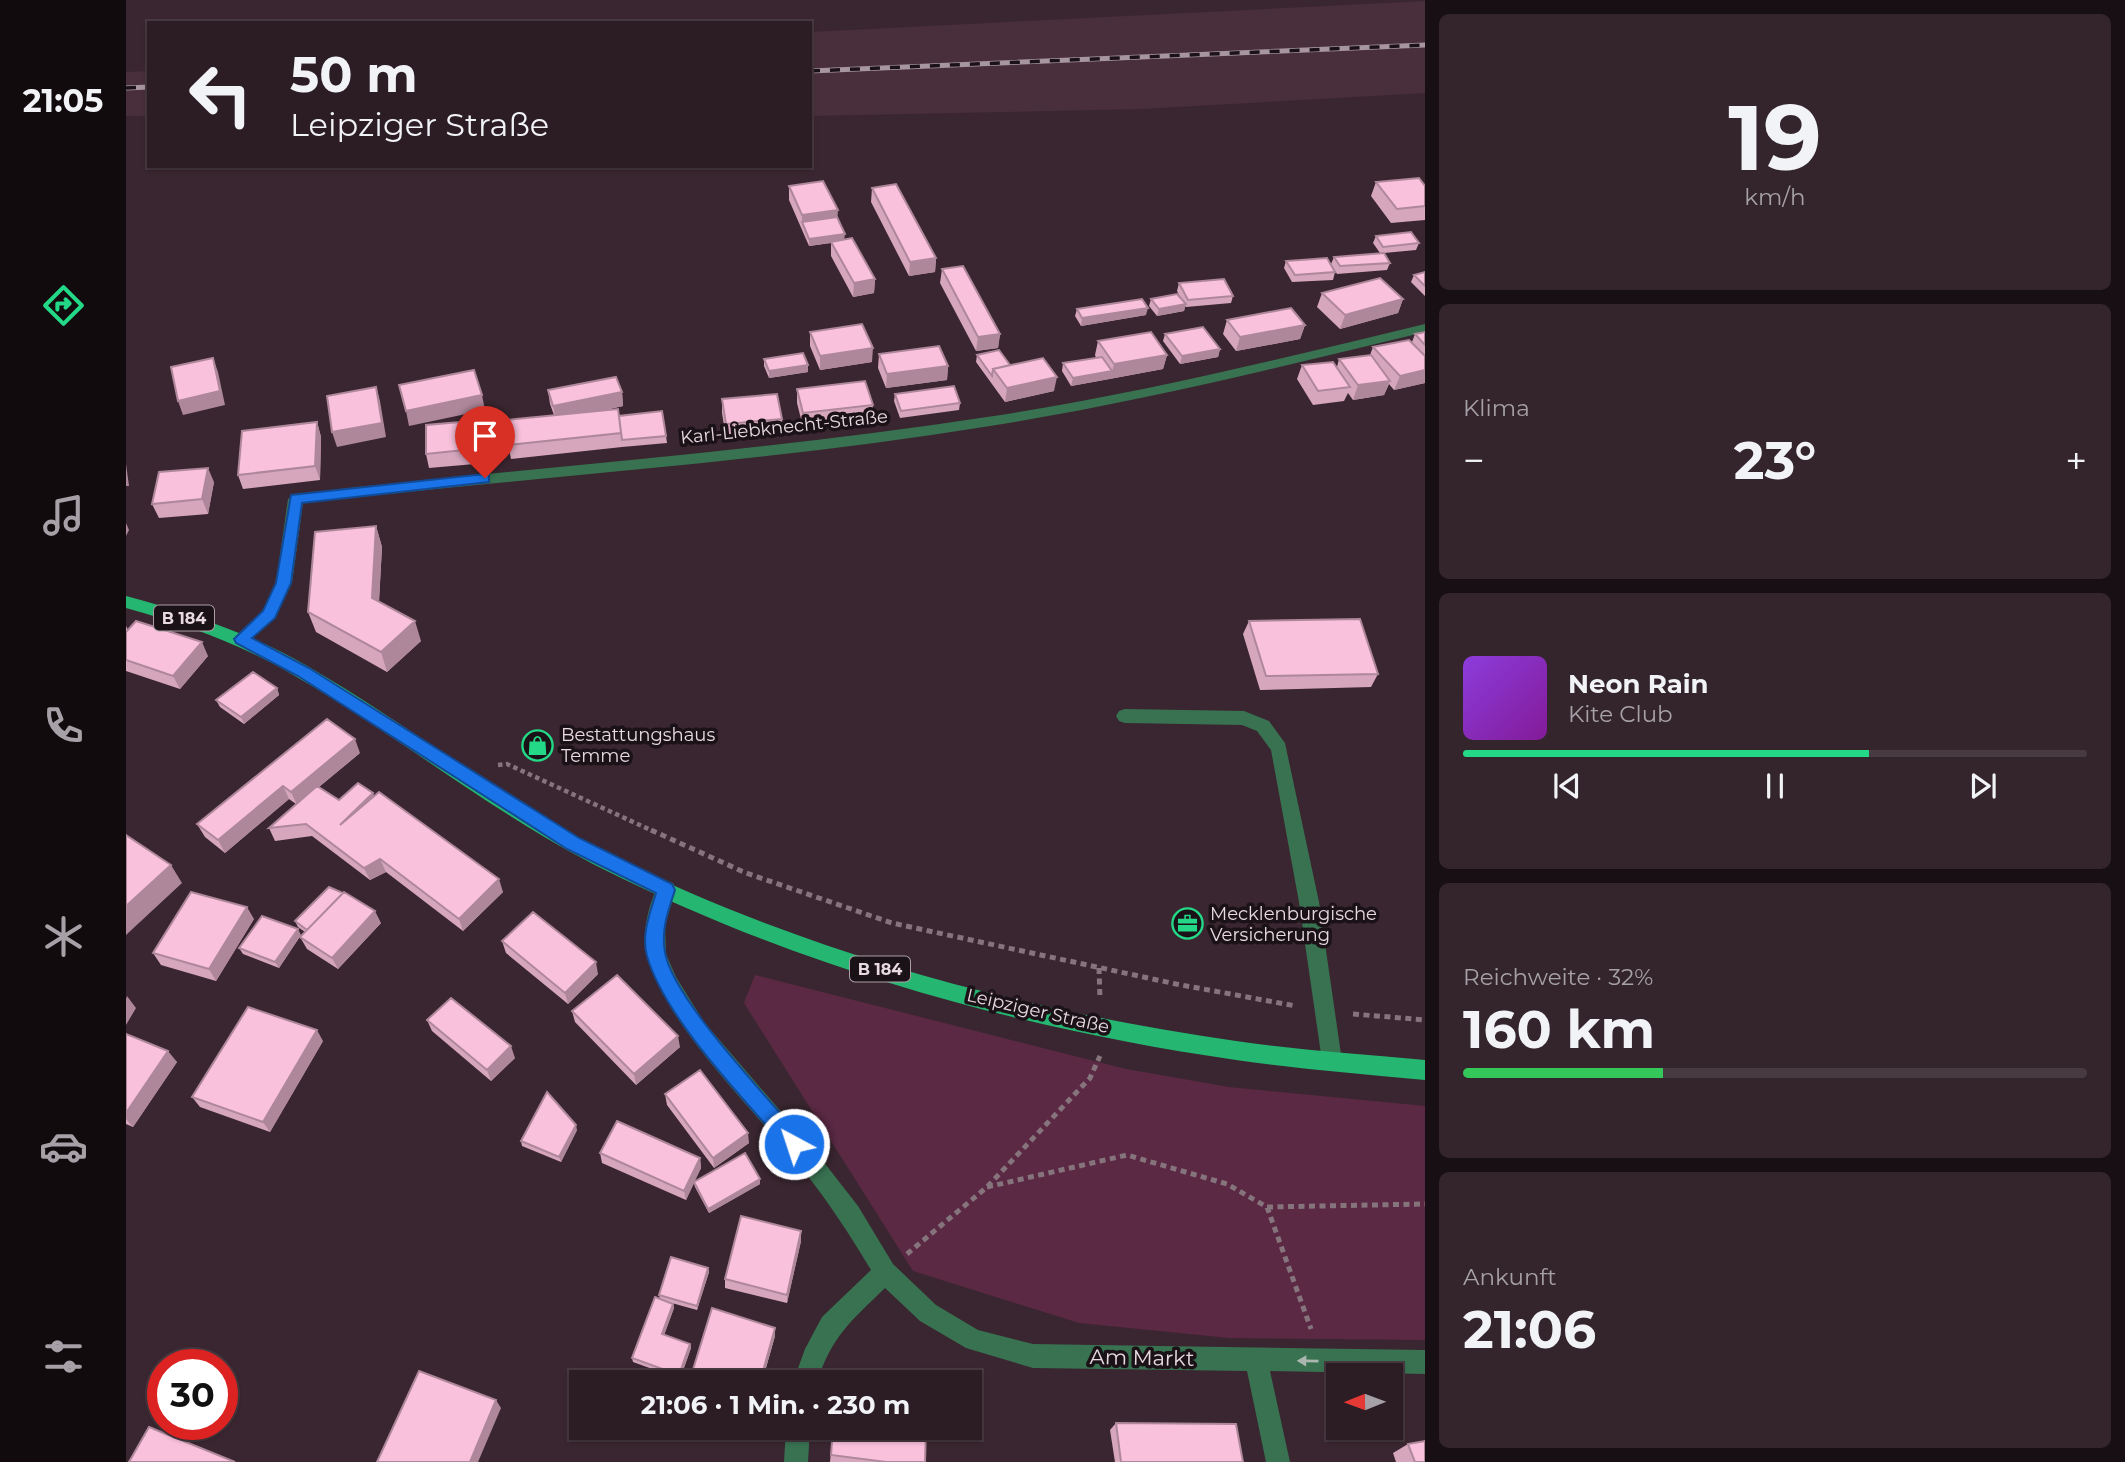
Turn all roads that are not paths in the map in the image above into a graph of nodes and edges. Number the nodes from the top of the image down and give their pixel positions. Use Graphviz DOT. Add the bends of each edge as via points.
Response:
graph roads {
  1 [pos="1425,328"];
  2 [pos="126,602"];
  3 [pos="241,639"];
  4 [pos="1125,716"];
  5 [pos="666,890"];
  6 [pos="1332,1061"];
  7 [pos="1425,1070"];
  8 [pos="885,1272"];
  9 [pos="1256,1360"];
  10 [pos="1425,1362"];
  11 [pos="809,1370"];
  12 [pos="797,1440"];
  13 [pos="796,1462"];
  14 [pos="1278,1462"];
  1 -- 3 [label="street, Karl-Liebknecht-Straße" via="1064,409 986,422 296,499 284,583 269,614"];
  2 -- 3 [label="main road, Leipziger Straße / B 184"];
  3 -- 5 [label="main road, Leipziger Straße / B 184" via="303,672 573,844"];
  4 -- 6 [label="street" via="1244,718 1263,726 1279,748 1309,902"];
  5 -- 6 [label="main road, Leipziger Straße / B 184" via="761,928 965,994 1101,1027"];
  5 -- 8 [label="street" via="655,934 656,954 668,982 697,1029 850,1214"];
  6 -- 7 [label="main road, Leipziger Straße / B 184"];
  8 -- 9 [label="street, Am Markt" via="928,1313 974,1340 1033,1356"];
  8 -- 11 [label="street" via="830,1325"];
  10 -- 9 [label="street, Am Markt, one-way"];
  9 -- 14 [label="street"];
  12 -- 13 [label="street"];
}
